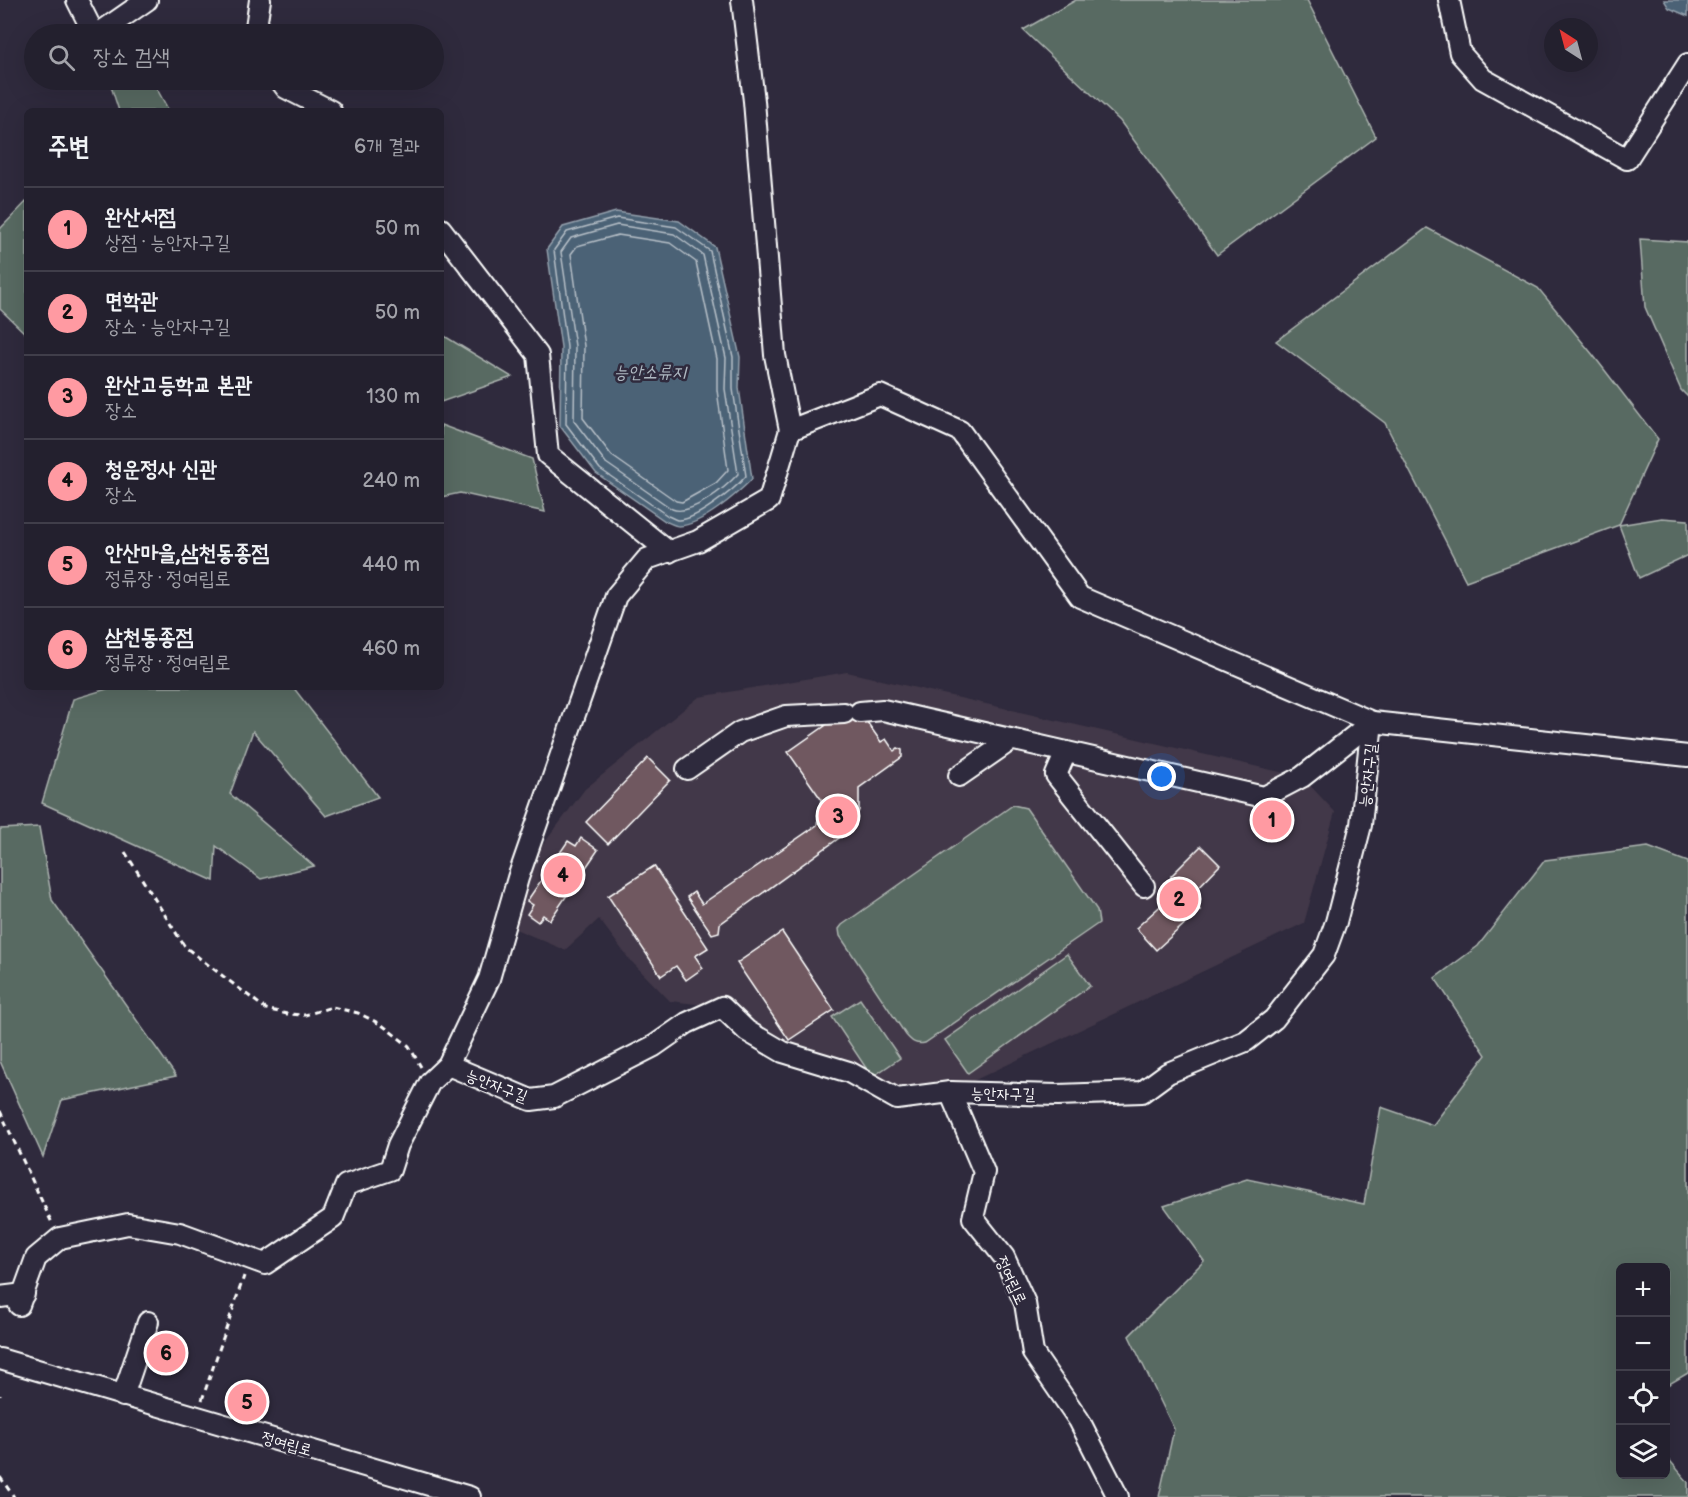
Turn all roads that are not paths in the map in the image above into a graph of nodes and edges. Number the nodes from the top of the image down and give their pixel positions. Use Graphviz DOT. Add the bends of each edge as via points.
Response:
graph roads {
  1 [pos="77,0"];
  2 [pos="147,0"];
  3 [pos="260,0"];
  4 [pos="742,0"];
  5 [pos="1449,0"];
  6 [pos="90,24"];
  7 [pos="111,24"];
  8 [pos="256,24"];
  9 [pos="1688,64"];
  10 [pos="290,90"];
  11 [pos="325,108"];
  12 [pos="444,233"];
  13 [pos="790,430"];
  14 [pos="669,552"];
  15 [pos="1372,722"];
  16 [pos="1011,740"];
  17 [pos="1066,752"];
  18 [pos="1688,756"];
  19 [pos="687,769"];
  20 [pos="959,776"];
  21 [pos="1144,886"];
  22 [pos="448,1065"];
  23 [pos="950,1092"];
  24 [pos="0,1297"];
  25 [pos="148,1322"];
  26 [pos="0,1359"];
  27 [pos="123,1396"];
  28 [pos="470,1497"];
  29 [pos="1118,1497"];
  1 -- 6 [label="street"];
  2 -- 7 [label="street"];
  3 -- 8 [label="street"];
  4 -- 13 [label="street" via="775,355"];
  5 -- 9 [label="street" via="1460,53 1483,80 1627,159"];
  10 -- 11 [label="street"];
  12 -- 14 [label="street" via="538,355 548,455"];
  13 -- 14 [label="street" via="769,500 698,541"];
  13 -- 15 [label="street" via="880,395 960,431 1080,597"];
  14 -- 22 [label="street" via="647,559 616,596 531,838 489,979"];
  15 -- 17 [label="street" via="1302,777 1264,797"];
  15 -- 18 [label="street"];
  15 -- 23 [label="street, 능안자구길" via="1361,825 1336,922 1324,955 1274,1019 1246,1041 1168,1073 1142,1092"];
  16 -- 17 [label="street"];
  16 -- 19 [label="street" via="883,710 786,716 740,732"];
  16 -- 20 [label="street"];
  17 -- 21 [label="street" via="1056,776"];
  22 -- 23 [label="street, 능안자구길" via="531,1100 554,1097 654,1047 687,1023 722,1007 747,1031 783,1052 849,1072 897,1099"];
  22 -- 24 [label="street" via="430,1082 398,1145 390,1170 346,1185 333,1218 265,1264 180,1233 128,1224 60,1238 36,1258 22,1299"];
  23 -- 29 [label="street, 정여립로" via="984,1172 973,1218 1004,1257 1025,1303 1033,1353 1078,1420"];
  25 -- 27 [label="street"];
  26 -- 27 [label="street, 정여립로"];
  27 -- 28 [label="street, 정여립로"];
}
